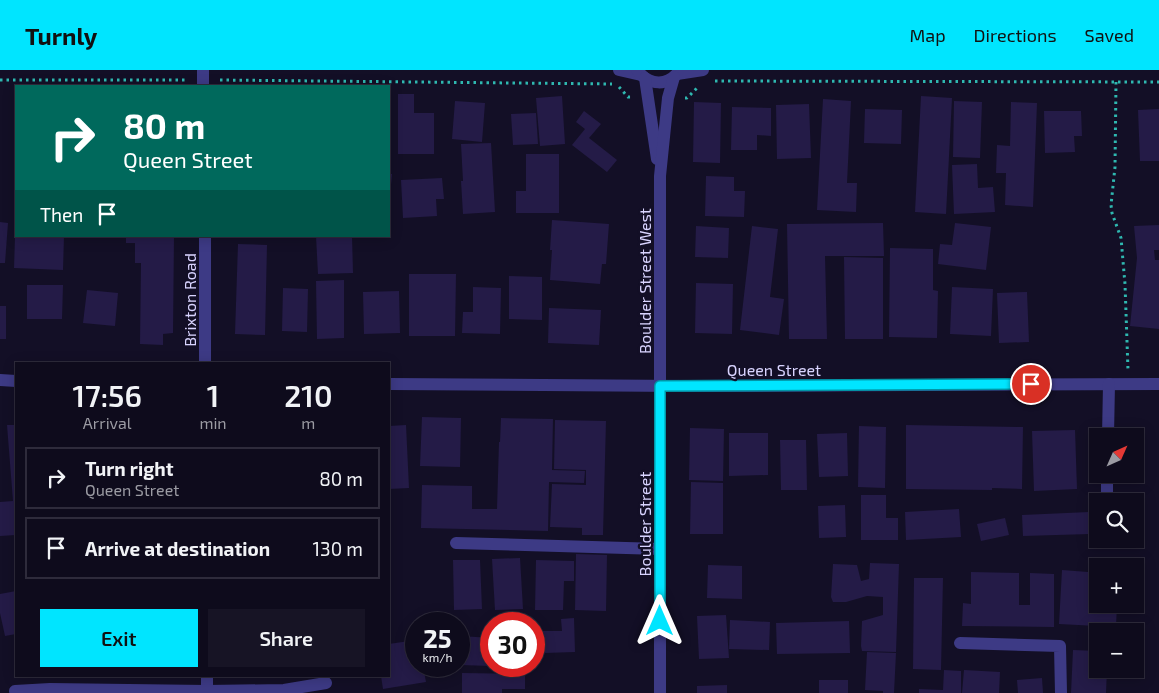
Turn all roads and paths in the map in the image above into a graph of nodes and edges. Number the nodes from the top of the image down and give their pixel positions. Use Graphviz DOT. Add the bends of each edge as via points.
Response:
graph roads {
  1 [pos="203,70"];
  2 [pos="619,70"];
  3 [pos="703,70"];
  4 [pos="677,74"];
  5 [pos="641,75"];
  6 [pos="0,80"];
  7 [pos="186,80"];
  8 [pos="1116,82"];
  9 [pos="203,85"];
  10 [pos="660,176"];
  11 [pos="205,237"];
  12 [pos="205,362"];
  13 [pos="0,380"];
  14 [pos="15,381"];
  15 [pos="390,384"];
  16 [pos="1109,384"];
  17 [pos="1128,384"];
  18 [pos="1159,384"];
  19 [pos="660,386"];
  20 [pos="1108,428"];
  21 [pos="456,543"];
  22 [pos="660,549"];
  23 [pos="960,643"];
  24 [pos="207,677"];
  25 [pos="326,683"];
  26 [pos="15,691"];
  27 [pos="207,691"];
  28 [pos="660,693"];
  29 [pos="1060,693"];
  1 -- 9 [label="street"];
  2 -- 5 [label="street"];
  3 -- 4 [label="street"];
  4 -- 5 [label="street" via="662,82"];
  4 -- 10 [label="street, Boulder Street West" via="668,98"];
  5 -- 10 [label="street, Boulder Street West"];
  6 -- 7 [label="path"];
  8 -- 17 [label="path" via="1111,205 1121,238"];
  10 -- 19 [label="street, Boulder Street West"];
  11 -- 12 [label="street, Brixton Road"];
  13 -- 14 [label="street"];
  15 -- 19 [label="street, Queen Street"];
  16 -- 17 [label="street, Queen Street"];
  16 -- 19 [label="street, Queen Street"];
  16 -- 20 [label="street"];
  17 -- 18 [label="street, Queen Street"];
  19 -- 22 [label="street, Boulder Street"];
  21 -- 22 [label="street"];
  22 -- 28 [label="street, Boulder Street"];
  23 -- 29 [label="street" via="1060,646"];
  24 -- 27 [label="street"];
  25 -- 27 [label="street" via="284,690"];
  26 -- 27 [label="street" via="50,688"];
}
